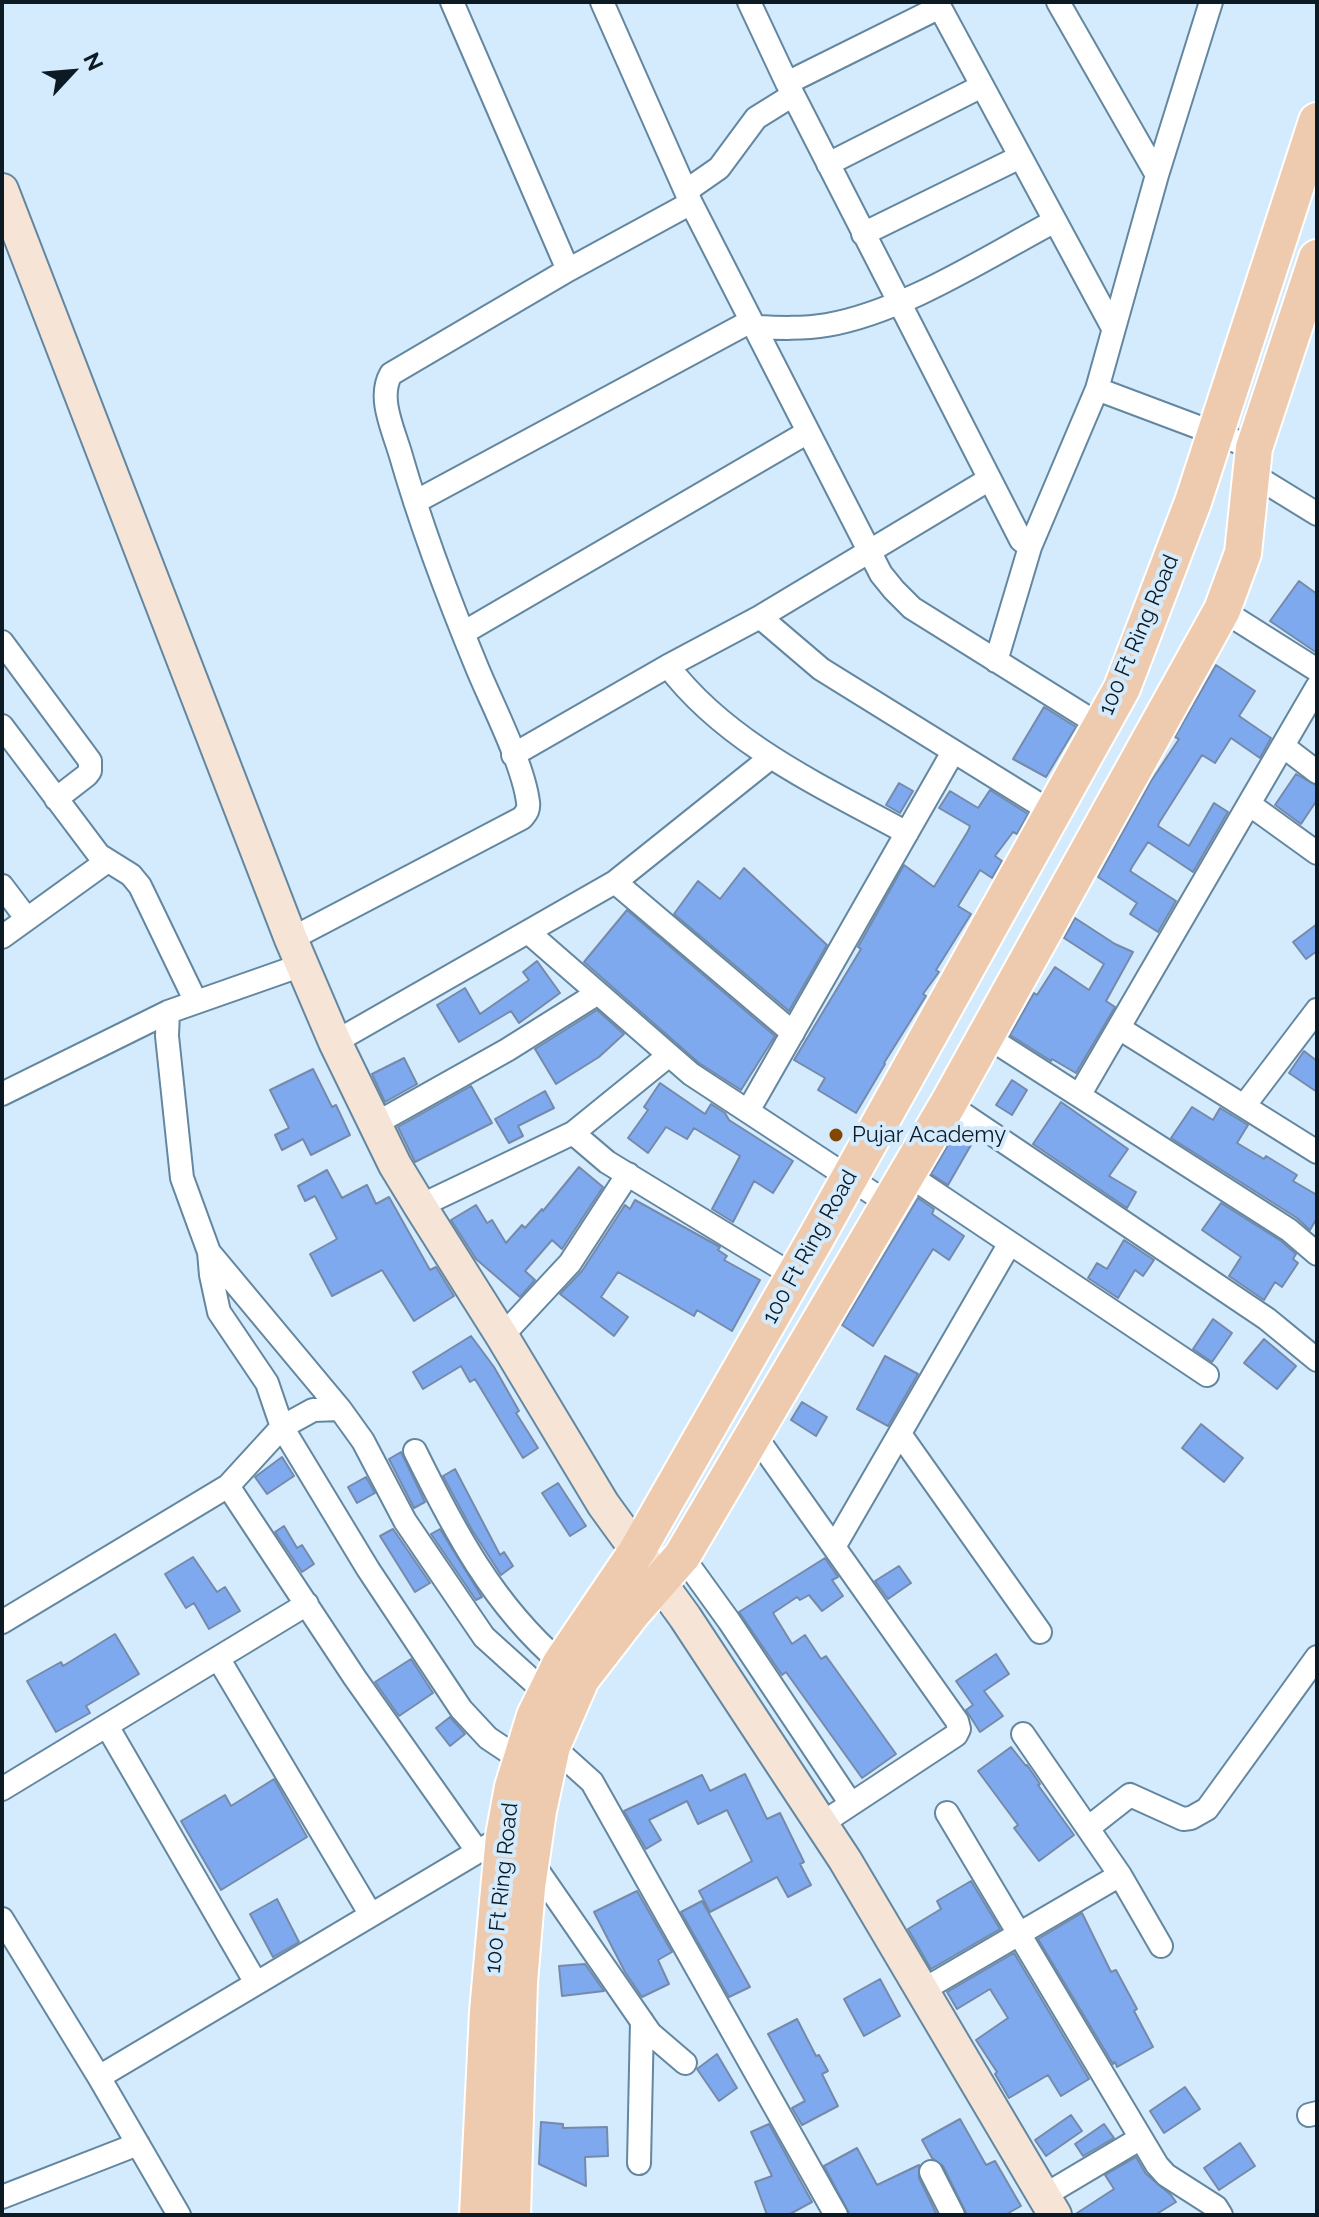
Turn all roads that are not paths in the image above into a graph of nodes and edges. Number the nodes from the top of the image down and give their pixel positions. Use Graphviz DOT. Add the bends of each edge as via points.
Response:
graph roads {
  1 [pos="452,2"];
  2 [pos="602,2"];
  3 [pos="749,2"];
  4 [pos="1058,2"];
  5 [pos="938,4"];
  6 [pos="1203,8"];
  7 [pos="982,86"];
  8 [pos="790,89"];
  9 [pos="1317,121"];
  10 [pos="1020,157"];
  11 [pos="828,164"];
  12 [pos="1157,175"];
  13 [pos="2,190"];
  14 [pos="689,197"];
  15 [pos="1055,221"];
  16 [pos="863,234"];
  17 [pos="1317,258"];
  18 [pos="568,270"];
  19 [pos="899,303"];
  20 [pos="753,324"];
  21 [pos="1113,328"];
  22 [pos="1097,389"];
  23 [pos="808,432"];
  24 [pos="1214,432"];
  25 [pos="1253,461"];
  26 [pos="988,480"];
  27 [pos="415,502"];
  28 [pos="1317,514"];
  29 [pos="1030,547"];
  30 [pos="869,553"];
  31 [pos="1222,610"];
  32 [pos="760,617"];
  33 [pos="463,633"];
  34 [pos="2,642"];
  35 [pos="996,661"];
  36 [pos="668,666"];
  37 [pos="1317,670"];
  38 [pos="1317,687"];
  39 [pos="2,726"];
  40 [pos="1101,726"];
  41 [pos="1283,746"];
  42 [pos="953,752"];
  43 [pos="513,755"];
  44 [pos="770,758"];
  45 [pos="1317,772"];
  46 [pos="56,799"];
  47 [pos="1249,804"];
  48 [pos="1053,813"];
  49 [pos="907,833"];
  50 [pos="1317,853"];
  51 [pos="106,862"];
  52 [pos="615,882"];
  53 [pos="2,886"];
  54 [pos="27,919"];
  55 [pos="528,932"];
  56 [pos="2,937"];
  57 [pos="296,952"];
  58 [pos="598,993"];
  59 [pos="196,1002"];
  60 [pos="1317,1010"];
  61 [pos="168,1012"];
  62 [pos="1119,1028"];
  63 [pos="793,1033"];
  64 [pos="986,1036"];
  65 [pos="335,1042"];
  66 [pos="668,1056"];
  67 [pos="2,1094"];
  68 [pos="1080,1094"];
  69 [pos="948,1104"];
  70 [pos="1244,1106"];
  71 [pos="748,1111"];
  72 [pos="375,1124"];
  73 [pos="573,1133"];
  74 [pos="1317,1152"];
  75 [pos="628,1174"];
  76 [pos="849,1178"];
  77 [pos="898,1189"];
  78 [pos="420,1206"];
  79 [pos="1010,1243"];
  80 [pos="209,1252"];
  81 [pos="1317,1254"];
  82 [pos="794,1276"];
  83 [pos="502,1336"];
  84 [pos="1317,1360"];
  85 [pos="1207,1375"];
  86 [pos="340,1409"];
  87 [pos="282,1427"];
  88 [pos="754,1434"];
  89 [pos="900,1434"];
  90 [pos="415,1451"];
  91 [pos="228,1486"];
  92 [pos="834,1547"];
  93 [pos="637,1551"];
  94 [pos="671,1569"];
  95 [pos="307,1604"];
  96 [pos="2,1622"];
  97 [pos="1040,1632"];
  98 [pos="1317,1657"];
  99 [pos="218,1658"];
  100 [pos="554,1678"];
  101 [pos="107,1726"];
  102 [pos="1023,1734"];
  103 [pos="537,1753"];
  104 [pos="2,1789"];
  105 [pos="851,1804"];
  106 [pos="947,1813"];
  107 [pos="821,1824"];
  108 [pos="1088,1828"];
  109 [pos="491,1844"];
  110 [pos="531,1861"];
  111 [pos="1120,1875"];
  112 [pos="371,1915"];
  113 [pos="3,1924"];
  114 [pos="1018,1933"];
  115 [pos="1161,1946"];
  116 [pos="256,1983"];
  117 [pos="923,1990"];
  118 [pos="642,2021"];
  119 [pos="685,2063"];
  120 [pos="99,2077"];
  121 [pos="1141,2138"];
  122 [pos="138,2144"];
  123 [pos="639,2163"];
  124 [pos="931,2172"];
  125 [pos="2,2197"];
  126 [pos="1050,2205"];
  127 [pos="497,2213"];
  128 [pos="179,2215"];
  129 [pos="836,2215"];
  130 [pos="953,2215"];
  131 [pos="1221,2215"];
  1 -- 18 [label="street"];
  2 -- 14 [label="street"];
  3 -- 8 [label="street"];
  4 -- 12 [label="street"];
  5 -- 7 [label="street"];
  5 -- 8 [label="street"];
  6 -- 12 [label="street"];
  7 -- 10 [label="street"];
  7 -- 11 [label="street"];
  8 -- 11 [label="street"];
  8 -- 14 [label="street" via="756,118 719,168"];
  9 -- 24 [label="main road, 100 Ft Ring Road"];
  10 -- 15 [label="street"];
  10 -- 16 [label="street"];
  11 -- 16 [label="street"];
  12 -- 21 [label="street"];
  13 -- 57 [label="street"];
  14 -- 18 [label="street"];
  14 -- 20 [label="street"];
  15 -- 19 [label="street"];
  15 -- 21 [label="street"];
  16 -- 19 [label="street"];
  17 -- 25 [label="main road, 100 Ft Ring Road"];
  18 -- 27 [label="street" via="391,374 386,401"];
  19 -- 20 [label="street" via="826,325"];
  19 -- 26 [label="street"];
  20 -- 23 [label="street"];
  20 -- 27 [label="street"];
  21 -- 22 [label="street"];
  22 -- 24 [label="street"];
  22 -- 29 [label="street"];
  23 -- 30 [label="street"];
  23 -- 33 [label="street"];
  24 -- 25 [label="street"];
  24 -- 40 [label="main road, 100 Ft Ring Road" via="1151,615"];
  25 -- 28 [label="street"];
  25 -- 31 [label="main road, 100 Ft Ring Road" via="1243,553"];
  26 -- 29 [label="street"];
  26 -- 30 [label="street"];
  27 -- 33 [label="street"];
  29 -- 35 [label="street"];
  30 -- 32 [label="street"];
  30 -- 35 [label="street" via="912,608"];
  31 -- 37 [label="street"];
  31 -- 64 [label="main road, 100 Ft Ring Road"];
  32 -- 36 [label="street"];
  32 -- 42 [label="street" via="821,669"];
  33 -- 43 [label="street"];
  34 -- 46 [label="street" via="90,761 87,775"];
  35 -- 40 [label="street"];
  36 -- 43 [label="street"];
  36 -- 44 [label="street" via="693,697"];
  38 -- 41 [label="street"];
  39 -- 46 [label="street"];
  40 -- 48 [label="main road, 100 Ft Ring Road"];
  41 -- 45 [label="street"];
  41 -- 47 [label="street"];
  42 -- 48 [label="street"];
  42 -- 49 [label="street"];
  43 -- 57 [label="street" via="528,801 522,818"];
  44 -- 49 [label="street"];
  44 -- 52 [label="street"];
  46 -- 51 [label="street"];
  47 -- 50 [label="street"];
  47 -- 62 [label="street"];
  48 -- 76 [label="main road, 100 Ft Ring Road"];
  49 -- 63 [label="street"];
  51 -- 54 [label="street"];
  51 -- 59 [label="street" via="140,886"];
  52 -- 55 [label="street"];
  52 -- 63 [label="street"];
  53 -- 54 [label="street"];
  54 -- 56 [label="street"];
  55 -- 58 [label="street"];
  55 -- 65 [label="street"];
  57 -- 59 [label="street"];
  57 -- 65 [label="street"];
  58 -- 66 [label="street"];
  58 -- 72 [label="street"];
  59 -- 61 [label="street"];
  60 -- 70 [label="street"];
  61 -- 67 [label="street"];
  61 -- 80 [label="street" via="182,1178"];
  62 -- 68 [label="street"];
  62 -- 70 [label="street"];
  63 -- 71 [label="street"];
  64 -- 68 [label="street"];
  64 -- 69 [label="main road, 100 Ft Ring Road"];
  65 -- 72 [label="street"];
  66 -- 71 [label="street"];
  66 -- 73 [label="street"];
  68 -- 81 [label="street" via="1289,1230"];
  69 -- 77 [label="main road, 100 Ft Ring Road"];
  69 -- 84 [label="street" via="1267,1319"];
  70 -- 74 [label="street"];
  71 -- 76 [label="street"];
  72 -- 78 [label="street"];
  73 -- 75 [label="street"];
  73 -- 78 [label="street"];
  75 -- 82 [label="street"];
  75 -- 83 [label="street" via="570,1263"];
  76 -- 77 [label="street"];
  76 -- 82 [label="main road, 100 Ft Ring Road"];
  77 -- 79 [label="street"];
  77 -- 88 [label="main road, 100 Ft Ring Road"];
  78 -- 83 [label="street"];
  79 -- 85 [label="street"];
  79 -- 89 [label="street"];
  80 -- 86 [label="street"];
  80 -- 87 [label="street" via="219,1312 267,1383"];
  82 -- 93 [label="main road, 100 Ft Ring Road"];
  83 -- 93 [label="street"];
  86 -- 87 [label="street" via="313,1410"];
  86 -- 100 [label="street" via="405,1521 484,1637"];
  87 -- 91 [label="street"];
  87 -- 103 [label="street" via="461,1709 488,1738"];
  88 -- 92 [label="street"];
  88 -- 94 [label="main road, 100 Ft Ring Road"];
  89 -- 92 [label="street"];
  89 -- 97 [label="street"];
  90 -- 100 [label="street" via="452,1528"];
  91 -- 95 [label="street"];
  91 -- 96 [label="street"];
  92 -- 105 [label="street" via="959,1729"];
  93 -- 94 [label="street"];
  93 -- 100 [label="main road, 100 Ft Ring Road"];
  94 -- 103 [label="main road, 100 Ft Ring Road" via="581,1679"];
  94 -- 105 [label="street" via="729,1621"];
  94 -- 107 [label="street"];
  95 -- 99 [label="street"];
  95 -- 109 [label="street" via="355,1678"];
  98 -- 108 [label="street" via="1207,1809 1183,1819 1130,1795"];
  99 -- 101 [label="street"];
  99 -- 112 [label="street"];
  100 -- 103 [label="main road, 100 Ft Ring Road" via="535,1716"];
  101 -- 104 [label="street"];
  101 -- 116 [label="street"];
  102 -- 108 [label="street"];
  103 -- 109 [label="main road, 100 Ft Ring Road"];
  103 -- 110 [label="main road, 100 Ft Ring Road"];
  103 -- 129 [label="street" via="592,1782"];
  105 -- 107 [label="street"];
  106 -- 114 [label="street"];
  107 -- 117 [label="street"];
  108 -- 111 [label="street"];
  109 -- 112 [label="street"];
  109 -- 127 [label="main road, 100 Ft Ring Road" via="488,2012"];
  110 -- 118 [label="street"];
  110 -- 127 [label="main road, 100 Ft Ring Road"];
  111 -- 114 [label="street"];
  111 -- 115 [label="street"];
  112 -- 116 [label="street"];
  113 -- 120 [label="street"];
  114 -- 117 [label="street"];
  114 -- 121 [label="street"];
  116 -- 120 [label="street"];
  117 -- 126 [label="street"];
  118 -- 119 [label="street"];
  118 -- 123 [label="street"];
  120 -- 122 [label="street"];
  121 -- 126 [label="street"];
  121 -- 131 [label="street" via="1166,2175"];
  122 -- 125 [label="street"];
  122 -- 128 [label="street"];
  124 -- 130 [label="street"];
}
